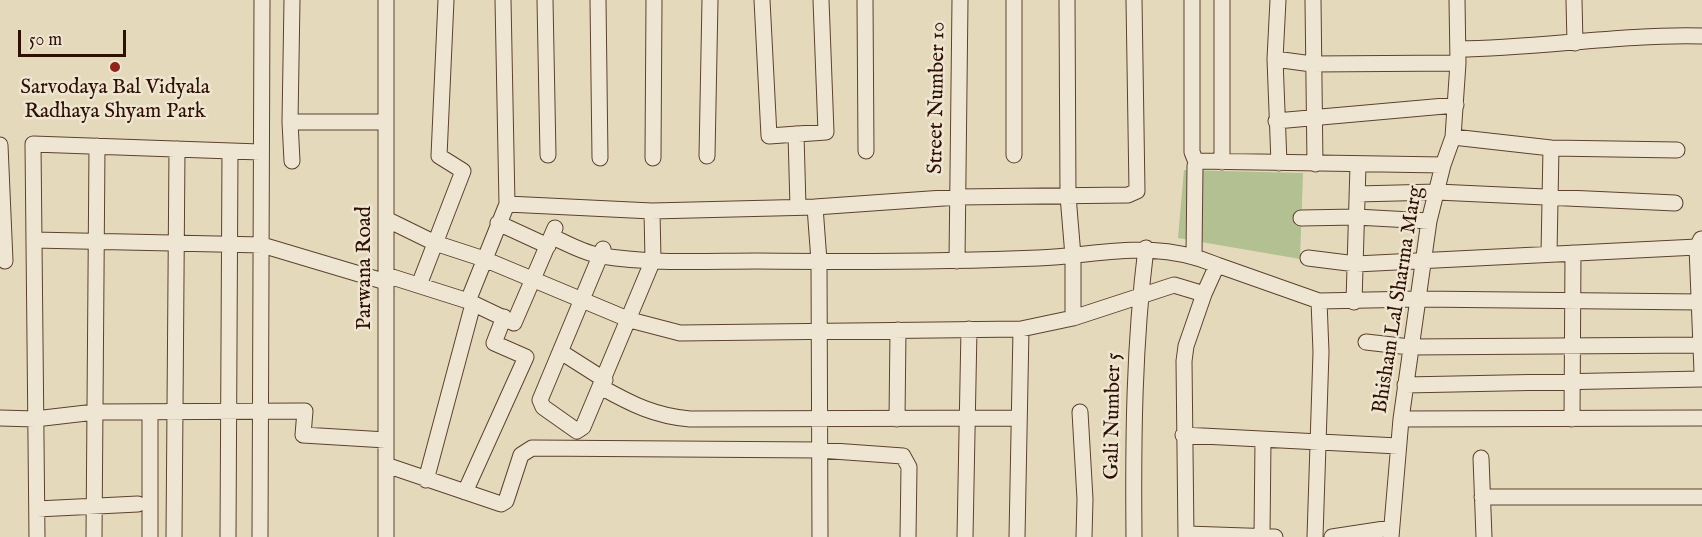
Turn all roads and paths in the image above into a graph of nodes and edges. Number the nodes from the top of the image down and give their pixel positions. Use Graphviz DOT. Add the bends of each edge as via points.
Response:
graph roads {
  1 [pos="262,0"];
  2 [pos="291,0"];
  3 [pos="386,0"];
  4 [pos="446,0"];
  5 [pos="503,0"];
  6 [pos="545,0"];
  7 [pos="598,0"];
  8 [pos="654,0"];
  9 [pos="710,0"];
  10 [pos="762,0"];
  11 [pos="821,0"];
  12 [pos="865,0"];
  13 [pos="960,0"];
  14 [pos="1014,0"];
  15 [pos="1067,0"];
  16 [pos="1134,0"];
  17 [pos="1192,0"];
  18 [pos="1222,0"];
  19 [pos="1278,0"];
  20 [pos="1313,0"];
  21 [pos="1457,0"];
  22 [pos="1574,0"];
  23 [pos="1702,36"];
  24 [pos="1575,43"];
  25 [pos="1458,56"];
  26 [pos="1275,59"];
  27 [pos="1312,64"];
  28 [pos="1456,105"];
  29 [pos="1315,117"];
  30 [pos="1276,121"];
  31 [pos="290,122"];
  32 [pos="386,122"];
  33 [pos="796,134"];
  34 [pos="1453,137"];
  35 [pos="0,146"];
  36 [pos="97,146"];
  37 [pos="1551,148"];
  38 [pos="177,149"];
  39 [pos="1677,150"];
  40 [pos="230,151"];
  41 [pos="866,151"];
  42 [pos="260,152"];
  43 [pos="548,155"];
  44 [pos="1014,155"];
  45 [pos="707,156"];
  46 [pos="600,158"];
  47 [pos="653,158"];
  48 [pos="292,161"];
  49 [pos="1196,162"];
  50 [pos="1222,162"];
  51 [pos="1279,163"];
  52 [pos="1315,164"];
  53 [pos="1358,165"];
  54 [pos="1443,165"];
  55 [pos="1437,192"];
  56 [pos="1357,194"];
  57 [pos="1068,196"];
  58 [pos="958,197"];
  59 [pos="1552,198"];
  60 [pos="1675,203"];
  61 [pos="507,204"];
  62 [pos="798,207"];
  63 [pos="815,207"];
  64 [pos="652,211"];
  65 [pos="1356,217"];
  66 [pos="1301,218"];
  67 [pos="388,220"];
  68 [pos="1429,221"];
  69 [pos="498,223"];
  70 [pos="552,237"];
  71 [pos="34,240"];
  72 [pos="176,242"];
  73 [pos="1699,242"];
  74 [pos="96,243"];
  75 [pos="229,243"];
  76 [pos="435,243"];
  77 [pos="262,245"];
  78 [pos="1146,248"];
  79 [pos="602,251"];
  80 [pos="1573,253"];
  81 [pos="1549,254"];
  82 [pos="1194,255"];
  83 [pos="1073,256"];
  84 [pos="1308,258"];
  85 [pos="484,259"];
  86 [pos="653,260"];
  87 [pos="5,261"];
  88 [pos="819,261"];
  89 [pos="957,261"];
  90 [pos="1423,262"];
  91 [pos="1356,264"];
  92 [pos="1700,264"];
  93 [pos="1217,265"];
  94 [pos="386,278"];
  95 [pos="533,279"];
  96 [pos="419,285"];
  97 [pos="1204,294"];
  98 [pos="1140,296"];
  99 [pos="583,299"];
  100 [pos="1419,299"];
  101 [pos="1572,299"];
  102 [pos="1319,301"];
  103 [pos="470,302"];
  104 [pos="1354,302"];
  105 [pos="1699,302"];
  106 [pos="504,317"];
  107 [pos="1073,318"];
  108 [pos="630,320"];
  109 [pos="969,329"];
  110 [pos="1021,329"];
  111 [pos="898,330"];
  112 [pos="819,332"];
  113 [pos="1366,342"];
  114 [pos="1572,344"];
  115 [pos="1701,345"];
  116 [pos="1410,347"];
  117 [pos="561,352"];
  118 [pos="1702,372"];
  119 [pos="1702,379"];
  120 [pos="1573,380"];
  121 [pos="603,384"];
  122 [pos="1405,385"];
  123 [pos="261,410"];
  124 [pos="226,411"];
  125 [pos="94,412"];
  126 [pos="150,412"];
  127 [pos="175,412"];
  128 [pos="1080,412"];
  129 [pos="0,417"];
  130 [pos="819,417"];
  131 [pos="1019,418"];
  132 [pos="1702,418"];
  133 [pos="35,419"];
  134 [pos="897,419"];
  135 [pos="1401,419"];
  136 [pos="1572,419"];
  137 [pos="968,420"];
  138 [pos="1183,435"];
  139 [pos="386,440"];
  140 [pos="1263,440"];
  141 [pos="1318,442"];
  142 [pos="1398,446"];
  143 [pos="819,450"];
  144 [pos="1481,458"];
  145 [pos="386,465"];
  146 [pos="426,480"];
  147 [pos="465,492"];
  148 [pos="1482,497"];
  149 [pos="1702,497"];
  150 [pos="138,504"];
  151 [pos="94,507"];
  152 [pos="37,509"];
  153 [pos="1391,532"];
  154 [pos="1186,536"];
  155 [pos="37,537"];
  156 [pos="94,537"];
  157 [pos="150,537"];
  158 [pos="174,537"];
  159 [pos="228,537"];
  160 [pos="260,537"];
  161 [pos="386,537"];
  162 [pos="820,537"];
  163 [pos="908,537"];
  164 [pos="965,537"];
  165 [pos="1017,537"];
  166 [pos="1084,537"];
  167 [pos="1134,537"];
  168 [pos="1266,537"];
  169 [pos="1315,537"];
  170 [pos="1332,537"];
  171 [pos="1484,537"];
  1 -- 42 [label="street"];
  2 -- 31 [label="street"];
  3 -- 32 [label="street, Parwana Road"];
  4 -- 76 [label="street" via="439,156 463,171"];
  5 -- 61 [label="street"];
  6 -- 43 [label="street"];
  7 -- 46 [label="street"];
  8 -- 47 [label="street"];
  9 -- 45 [label="street"];
  10 -- 33 [label="street" via="768,136"];
  11 -- 33 [label="street" via="826,132"];
  12 -- 41 [label="street"];
  13 -- 58 [label="street, Street Number 10"];
  14 -- 44 [label="street"];
  15 -- 57 [label="street"];
  16 -- 57 [label="street" via="1137,191 1128,195"];
  17 -- 49 [label="street" via="1192,152"];
  18 -- 50 [label="street"];
  19 -- 26 [label="street"];
  20 -- 27 [label="street"];
  21 -- 25 [label="street, Bhisham Lal Sharma Marg"];
  22 -- 24 [label="street"];
  23 -- 24 [label="street"];
  24 -- 25 [label="street"];
  25 -- 27 [label="street"];
  25 -- 28 [label="street, Bhisham Lal Sharma Marg"];
  26 -- 27 [label="street"];
  26 -- 30 [label="street"];
  27 -- 29 [label="street"];
  28 -- 29 [label="street"];
  28 -- 34 [label="street, Bhisham Lal Sharma Marg"];
  29 -- 30 [label="street"];
  29 -- 52 [label="street"];
  30 -- 51 [label="street"];
  31 -- 32 [label="street"];
  31 -- 48 [label="street"];
  32 -- 67 [label="street, Parwana Road"];
  33 -- 62 [label="street"];
  34 -- 37 [label="street"];
  34 -- 54 [label="street, Bhisham Lal Sharma Marg"];
  35 -- 87 [label="street"];
  36 -- 38 [label="street"];
  36 -- 71 [label="street" via="33,144"];
  36 -- 74 [label="street"];
  37 -- 39 [label="street"];
  37 -- 59 [label="street"];
  38 -- 40 [label="street"];
  38 -- 72 [label="street"];
  40 -- 42 [label="street"];
  40 -- 75 [label="street"];
  42 -- 77 [label="street"];
  49 -- 50 [label="street"];
  49 -- 82 [label="street"];
  50 -- 51 [label="street"];
  51 -- 52 [label="street"];
  52 -- 53 [label="street"];
  53 -- 54 [label="street"];
  53 -- 56 [label="street"];
  54 -- 55 [label="street, Bhisham Lal Sharma Marg"];
  55 -- 56 [label="street"];
  55 -- 59 [label="street"];
  55 -- 68 [label="street, Bhisham Lal Sharma Marg"];
  56 -- 65 [label="street"];
  57 -- 58 [label="street"];
  57 -- 83 [label="street"];
  58 -- 63 [label="street"];
  58 -- 89 [label="street, Street Number 10"];
  59 -- 60 [label="street"];
  59 -- 81 [label="street"];
  61 -- 64 [label="street"];
  61 -- 69 [label="street"];
  62 -- 63 [label="street"];
  62 -- 64 [label="street"];
  63 -- 88 [label="street"];
  64 -- 86 [label="street"];
  65 -- 66 [label="street"];
  65 -- 68 [label="street"];
  65 -- 91 [label="street"];
  67 -- 76 [label="street"];
  67 -- 94 [label="street, Parwana Road"];
  68 -- 90 [label="street, Bhisham Lal Sharma Marg"];
  69 -- 70 [label="street"];
  69 -- 85 [label="street"];
  70 -- 79 [label="street"];
  70 -- 95 [label="street"];
  71 -- 74 [label="street"];
  71 -- 133 [label="street"];
  72 -- 74 [label="street"];
  72 -- 75 [label="street"];
  72 -- 127 [label="street"];
  73 -- 80 [label="street"];
  73 -- 92 [label="street"];
  74 -- 125 [label="street"];
  75 -- 77 [label="street"];
  75 -- 124 [label="street"];
  76 -- 85 [label="street"];
  76 -- 96 [label="street"];
  77 -- 94 [label="street"];
  77 -- 123 [label="street"];
  78 -- 82 [label="street"];
  78 -- 83 [label="street"];
  78 -- 98 [label="street, Gali Number 5"];
  79 -- 86 [label="street"];
  79 -- 99 [label="street"];
  80 -- 81 [label="street"];
  80 -- 101 [label="street"];
  81 -- 90 [label="street"];
  82 -- 93 [label="street"];
  83 -- 89 [label="street"];
  83 -- 107 [label="street"];
  84 -- 91 [label="street"];
  85 -- 95 [label="street"];
  85 -- 103 [label="street"];
  86 -- 88 [label="street"];
  86 -- 108 [label="street"];
  88 -- 89 [label="street"];
  88 -- 112 [label="street"];
  90 -- 91 [label="street"];
  90 -- 100 [label="street, Bhisham Lal Sharma Marg"];
  91 -- 104 [label="street"];
  92 -- 105 [label="street"];
  93 -- 97 [label="street"];
  93 -- 102 [label="street"];
  94 -- 96 [label="street"];
  94 -- 139 [label="street, Parwana Road"];
  95 -- 99 [label="street"];
  95 -- 106 [label="street" via="514,323"];
  96 -- 103 [label="street"];
  97 -- 98 [label="street" via="1179,285"];
  97 -- 138 [label="street" via="1186,346"];
  98 -- 107 [label="street"];
  98 -- 167 [label="street, Gali Number 5" via="1133,426"];
  99 -- 108 [label="street"];
  99 -- 117 [label="street"];
  100 -- 101 [label="street"];
  100 -- 104 [label="street"];
  100 -- 116 [label="street, Bhisham Lal Sharma Marg"];
  101 -- 105 [label="street"];
  101 -- 114 [label="street"];
  102 -- 104 [label="street"];
  102 -- 141 [label="street"];
  103 -- 106 [label="street"];
  103 -- 146 [label="street"];
  105 -- 115 [label="street"];
  106 -- 147 [label="street" via="494,343 526,357"];
  107 -- 110 [label="street"];
  108 -- 112 [label="street" via="681,333"];
  108 -- 121 [label="street"];
  109 -- 110 [label="street"];
  109 -- 111 [label="street"];
  109 -- 137 [label="street"];
  110 -- 131 [label="street"];
  111 -- 112 [label="street"];
  111 -- 134 [label="street"];
  112 -- 130 [label="street"];
  113 -- 116 [label="street"];
  114 -- 115 [label="street"];
  114 -- 116 [label="street"];
  114 -- 120 [label="street"];
  115 -- 118 [label="street"];
  116 -- 122 [label="street, Bhisham Lal Sharma Marg"];
  117 -- 121 [label="street"];
  117 -- 121 [label="street" via="541,395 543,407 574,430 580,430"];
  119 -- 120 [label="street"];
  120 -- 122 [label="street"];
  120 -- 136 [label="street"];
  121 -- 130 [label="street" via="640,409 672,418"];
  122 -- 135 [label="street, Bhisham Lal Sharma Marg"];
  123 -- 124 [label="street"];
  123 -- 139 [label="street" via="305,411 303,435"];
  123 -- 160 [label="street"];
  124 -- 127 [label="street"];
  124 -- 159 [label="street"];
  125 -- 126 [label="street"];
  125 -- 133 [label="street"];
  125 -- 151 [label="street"];
  126 -- 127 [label="street"];
  126 -- 157 [label="street"];
  127 -- 158 [label="street"];
  128 -- 166 [label="street"];
  129 -- 133 [label="street"];
  130 -- 134 [label="street"];
  130 -- 143 [label="street"];
  131 -- 137 [label="street"];
  131 -- 165 [label="street"];
  132 -- 136 [label="street"];
  133 -- 152 [label="street"];
  134 -- 137 [label="street"];
  135 -- 136 [label="street"];
  135 -- 142 [label="street, Bhisham Lal Sharma Marg"];
  137 -- 164 [label="street"];
  138 -- 140 [label="street"];
  138 -- 154 [label="street"];
  139 -- 145 [label="street, Parwana Road"];
  140 -- 141 [label="street"];
  140 -- 168 [label="street"];
  141 -- 142 [label="street"];
  141 -- 169 [label="street"];
  142 -- 153 [label="street, Bhisham Lal Sharma Marg"];
  143 -- 147 [label="street" via="532,448 521,455 505,503 497,504"];
  143 -- 162 [label="street"];
  143 -- 163 [label="street" via="903,456 909,467"];
  144 -- 148 [label="street"];
  145 -- 146 [label="street"];
  145 -- 161 [label="street, Parwana Road"];
  146 -- 147 [label="street"];
  148 -- 149 [label="street"];
  148 -- 171 [label="street"];
  150 -- 151 [label="street"];
  151 -- 152 [label="street"];
  151 -- 156 [label="street"];
  152 -- 155 [label="street"];
  153 -- 170 [label="street"];
  154 -- 168 [label="street"];
}
